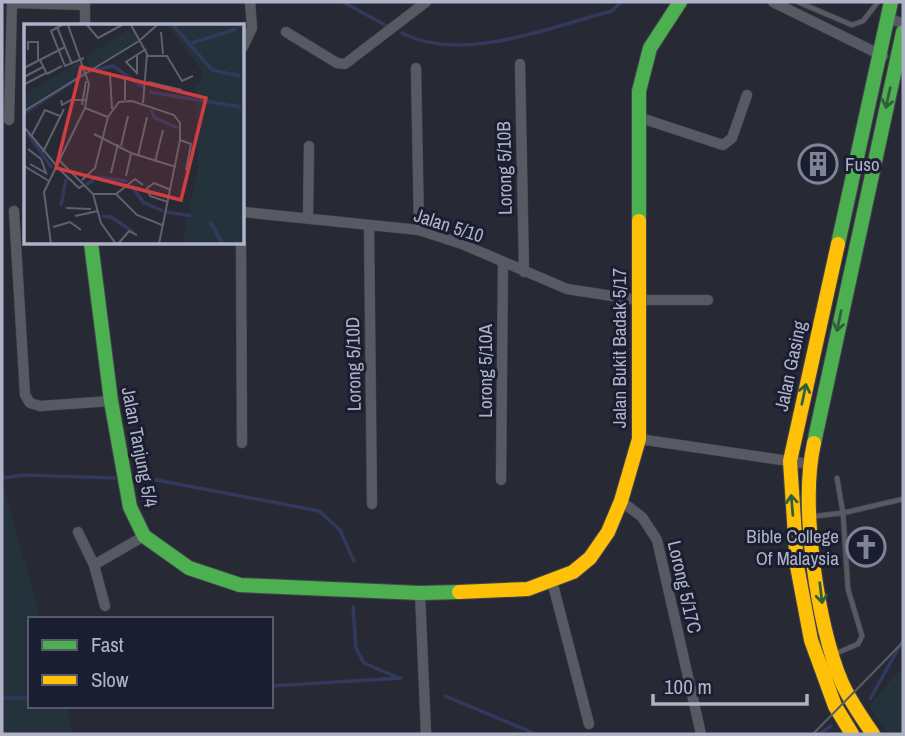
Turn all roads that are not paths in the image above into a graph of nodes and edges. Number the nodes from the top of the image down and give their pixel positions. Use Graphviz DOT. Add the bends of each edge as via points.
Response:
graph roads {
  1 [pos="12,2"];
  2 [pos="250,2"];
  3 [pos="426,2"];
  4 [pos="680,2"];
  5 [pos="773,2"];
  6 [pos="798,2"];
  7 [pos="85,4"];
  8 [pos="885,6"];
  9 [pos="903,23"];
  10 [pos="85,24"];
  11 [pos="852,25"];
  12 [pos="286,32"];
  13 [pos="903,32"];
  14 [pos="845,37"];
  15 [pos="245,43"];
  16 [pos="879,54"];
  17 [pos="896,62"];
  18 [pos="520,64"];
  19 [pos="416,68"];
  20 [pos="747,95"];
  21 [pos="638,117"];
  22 [pos="9,120"];
  23 [pos="309,146"];
  24 [pos="14,211"];
  25 [pos="245,212"];
  26 [pos="308,217"];
  27 [pos="369,225"];
  28 [pos="419,230"];
  29 [pos="90,245"];
  30 [pos="241,245"];
  31 [pos="503,262"];
  32 [pos="524,272"];
  33 [pos="638,300"];
  34 [pos="708,300"];
  35 [pos="111,401"];
  36 [pos="639,439"];
  37 [pos="242,443"];
  38 [pos="790,461"];
  39 [pos="809,464"];
  40 [pos="837,478"];
  41 [pos="502,480"];
  42 [pos="903,499"];
  43 [pos="621,501"];
  44 [pos="372,503"];
  45 [pos="843,513"];
  46 [pos="811,517"];
  47 [pos="78,532"];
  48 [pos="144,536"];
  49 [pos="94,565"];
  50 [pos="552,581"];
  51 [pos="420,593"];
  52 [pos="105,606"];
  53 [pos="832,655"];
  54 [pos="589,724"];
  55 [pos="426,734"];
  56 [pos="701,734"];
  57 [pos="852,734"];
  58 [pos="873,734"];
  1 -- 7 [label="street"];
  1 -- 22 [label="street"];
  2 -- 15 [label="street" via="252,28"];
  3 -- 12 [label="street" via="345,64"];
  4 -- 21 [label="main road, Jalan Bukit Badak 5/17" via="660,30 642,70"];
  5 -- 14 [label="street"];
  6 -- 11 [label="lane"];
  7 -- 10 [label="street"];
  8 -- 9 [label="street"];
  8 -- 11 [label="lane"];
  8 -- 16 [label="main road, Jalan Gasing"];
  11 -- 14 [label="lane"];
  13 -- 17 [label="main road, Jalan Gasing"];
  14 -- 16 [label="street"];
  16 -- 17 [label="street"];
  38 -- 16 [label="main road, Jalan Gasing, one-way"];
  17 -- 39 [label="main road, Jalan Gasing, one-way"];
  18 -- 32 [label="street, Lorong 5/10B"];
  19 -- 28 [label="street"];
  20 -- 21 [label="street" via="732,138 723,145"];
  21 -- 33 [label="main road, Jalan Bukit Badak 5/17"];
  23 -- 26 [label="street"];
  24 -- 35 [label="street" via="25,395 40,406"];
  25 -- 26 [label="street, Jalan 5/10"];
  26 -- 27 [label="street, Jalan 5/10"];
  27 -- 28 [label="street, Jalan 5/10"];
  27 -- 44 [label="street, Lorong 5/10D"];
  28 -- 31 [label="street, Jalan 5/10"];
  29 -- 35 [label="main road, Jalan Tanjung 5/4"];
  30 -- 37 [label="street"];
  31 -- 32 [label="street, Jalan 5/10"];
  31 -- 41 [label="street, Lorong 5/10A"];
  32 -- 33 [label="street, Jalan 5/10" via="567,289"];
  33 -- 34 [label="street, Jalan 5/10"];
  33 -- 36 [label="main road, Jalan Bukit Badak 5/17"];
  35 -- 48 [label="main road, Jalan Tanjung 5/4" via="130,507"];
  36 -- 38 [label="street"];
  36 -- 43 [label="main road, Jalan Bukit Badak 5/17"];
  38 -- 39 [label="street"];
  57 -- 38 [label="main road, Jalan Gasing, one-way" via="832,701 808,630"];
  39 -- 46 [label="main road, Jalan Gasing"];
  40 -- 45 [label="lane"];
  42 -- 45 [label="lane"];
  43 -- 50 [label="main road, Jalan Bukit Badak 5/17" via="590,558"];
  43 -- 56 [label="street, Lorong 5/17C" via="642,517 657,540"];
  45 -- 46 [label="lane"];
  45 -- 53 [label="lane" via="848,589 862,639"];
  46 -- 53 [label="main road, Jalan Gasing, one-way"];
  47 -- 49 [label="street"];
  48 -- 49 [label="street"];
  48 -- 51 [label="main road, Jalan Tanjung 5/4" via="189,568 240,585"];
  49 -- 52 [label="street"];
  50 -- 51 [label="main road, Jalan Bukit Badak 5/17" via="500,592"];
  50 -- 54 [label="street"];
  51 -- 55 [label="street"];
  53 -- 58 [label="main road, Jalan Gasing" via="842,682"];
}
